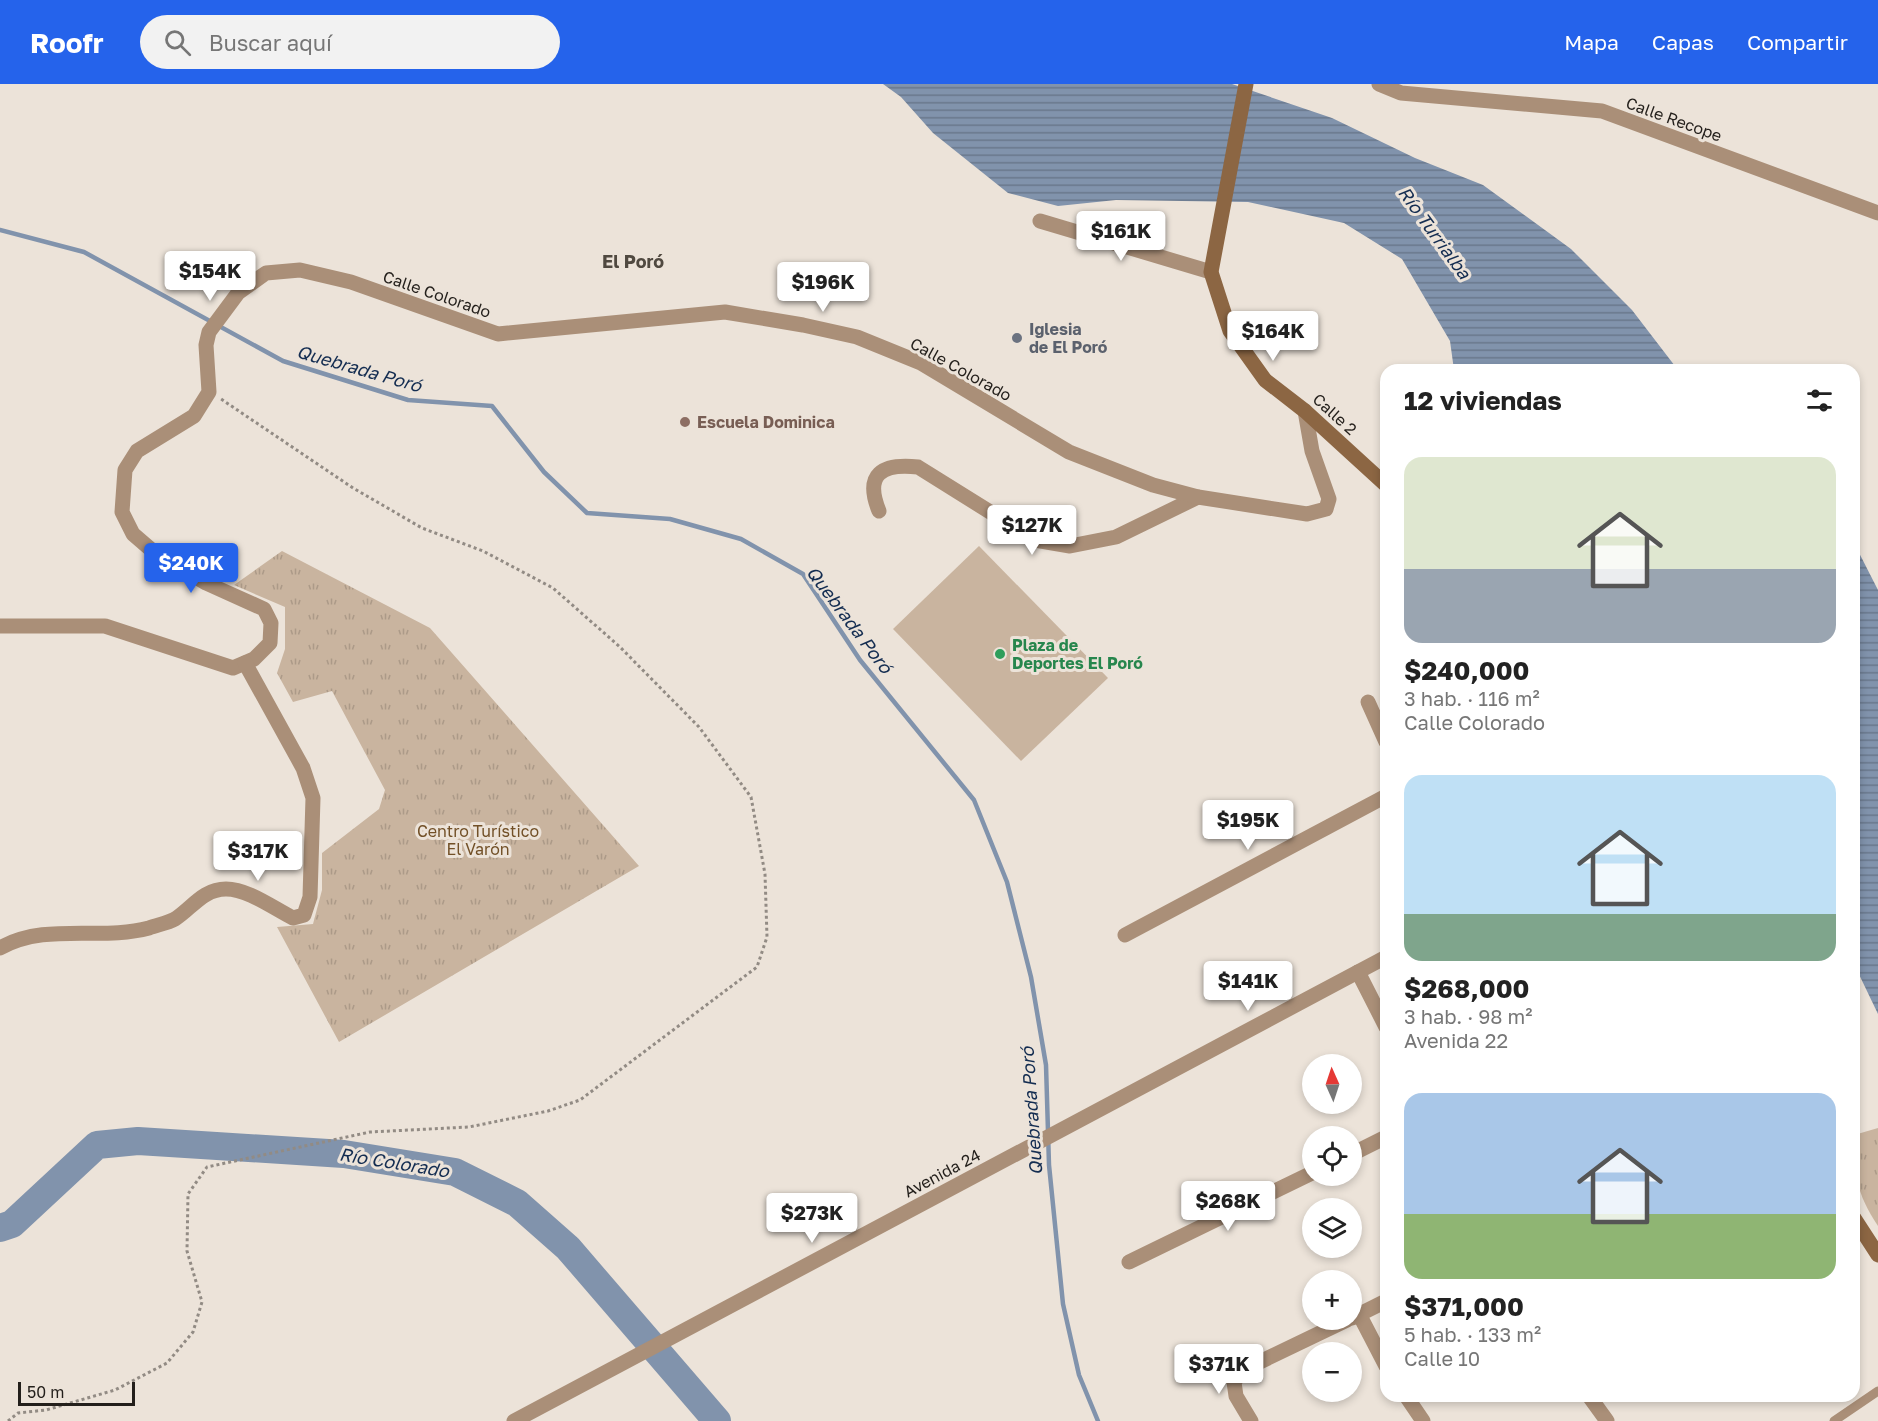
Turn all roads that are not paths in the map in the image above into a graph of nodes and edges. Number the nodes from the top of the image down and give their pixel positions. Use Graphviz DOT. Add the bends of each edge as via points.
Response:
graph roads {
  1 [pos="1246,84"];
  2 [pos="1379,84"];
  3 [pos="1878,213"];
  4 [pos="1040,221"];
  5 [pos="1211,272"];
  6 [pos="1305,411"];
  7 [pos="1380,480"];
  8 [pos="1198,497"];
  9 [pos="879,512"];
  10 [pos="0,626"];
  11 [pos="245,663"];
  12 [pos="1368,702"];
  13 [pos="1380,729"];
  14 [pos="1380,799"];
  15 [pos="1125,935"];
  16 [pos="0,948"];
  17 [pos="1380,960"];
  18 [pos="1358,972"];
  19 [pos="1380,1015"];
  20 [pos="1380,1140"];
  21 [pos="1362,1149"];
  22 [pos="1302,1178"];
  23 [pos="1860,1227"];
  24 [pos="1878,1255"];
  25 [pos="1129,1262"];
  26 [pos="1380,1304"];
  27 [pos="1362,1312"];
  28 [pos="1325,1330"];
  29 [pos="1361,1330"];
  30 [pos="1380,1357"];
  31 [pos="1878,1391"];
  32 [pos="1410,1402"];
  33 [pos="1594,1402"];
  34 [pos="514,1421"];
  35 [pos="1251,1421"];
  36 [pos="1423,1421"];
  37 [pos="1607,1421"];
  38 [pos="1834,1421"];
  1 -- 5 [label="main road, Calle 2"];
  2 -- 3 [label="street, Calle Recope" via="1401,93 1602,111"];
  4 -- 5 [label="street"];
  5 -- 6 [label="main road, Calle 2" via="1230,331 1265,380"];
  6 -- 7 [label="main road, Calle 2"];
  6 -- 8 [label="street, Calle Colorado" via="1312,451 1329,499 1326,509 1307,514"];
  8 -- 9 [label="street" via="1116,537 1070,546 1035,540 918,467 897,465 883,469 874,480 873,496"];
  8 -- 11 [label="street, Calle Colorado" via="1153,485 1069,452 921,363 857,337 725,312 498,334 351,282 300,270 266,273 238,293 210,332 206,345 209,392 194,416 137,451 125,470 122,512 133,534 155,553 206,583 264,609 271,623 270,643"];
  10 -- 11 [label="street" via="105,626 232,668"];
  11 -- 16 [label="street" via="303,768 313,798 310,897 304,915 293,918 238,891 216,890 194,901 174,919 146,928 35,936"];
  12 -- 13 [label="street"];
  14 -- 15 [label="street"];
  17 -- 18 [label="street, Avenida 24"];
  18 -- 19 [label="street"];
  18 -- 34 [label="street, Avenida 24"];
  20 -- 21 [label="street"];
  22 -- 25 [label="street"];
  23 -- 24 [label="main road"];
  26 -- 27 [label="street"];
  28 -- 35 [label="street" via="1243,1370 1234,1382 1235,1389"];
  29 -- 30 [label="street"];
  31 -- 38 [label="lane"];
  32 -- 36 [label="street"];
  33 -- 37 [label="street"];
}
